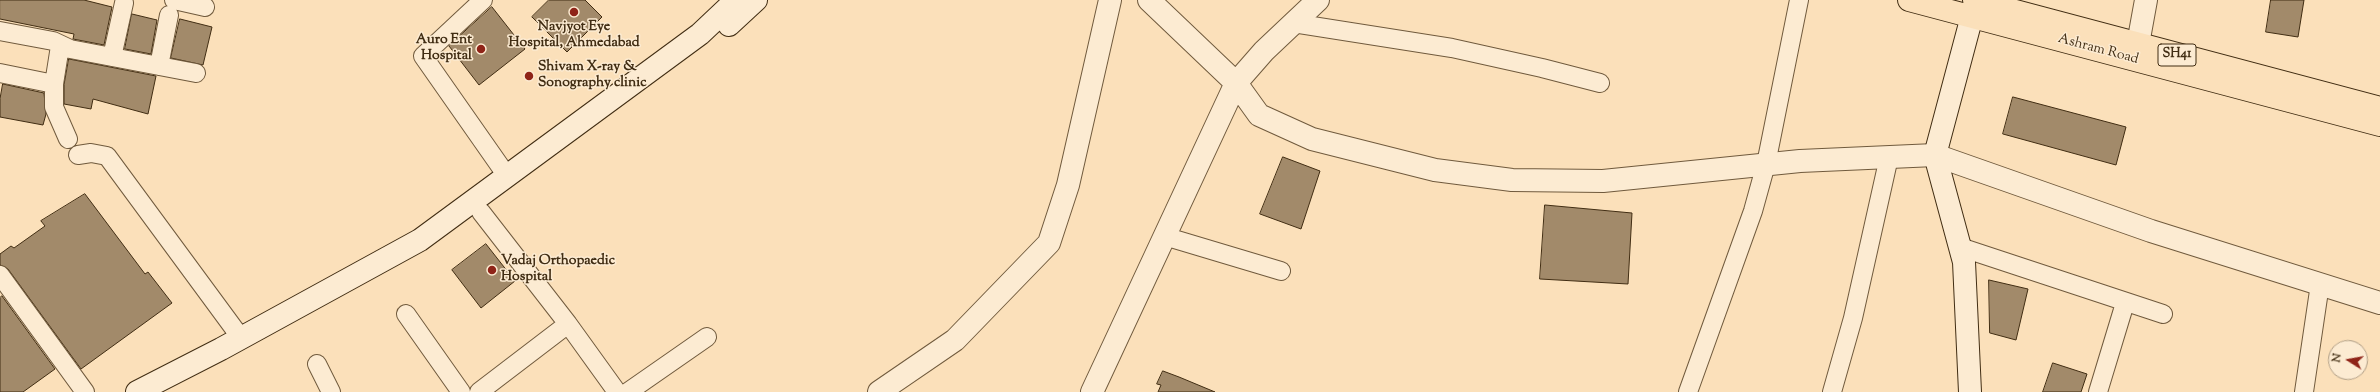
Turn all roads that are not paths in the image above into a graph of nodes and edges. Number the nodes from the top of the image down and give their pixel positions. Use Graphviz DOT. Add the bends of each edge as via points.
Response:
graph roads {
  1 [pos="483,0"];
  2 [pos="736,0"];
  3 [pos="756,0"];
  4 [pos="1110,0"];
  5 [pos="1149,0"];
  6 [pos="1318,0"];
  7 [pos="1799,0"];
  8 [pos="1909,0"];
  9 [pos="2146,0"];
  10 [pos="124,3"];
  11 [pos="171,7"];
  12 [pos="205,7"];
  13 [pos="1973,8"];
  14 [pos="1293,23"];
  15 [pos="0,30"];
  16 [pos="2138,44"];
  17 [pos="60,46"];
  18 [pos="112,57"];
  19 [pos="159,66"];
  20 [pos="0,73"];
  21 [pos="196,73"];
  22 [pos="1236,83"];
  23 [pos="1600,83"];
  24 [pos="54,84"];
  25 [pos="2380,108"];
  26 [pos="2380,125"];
  27 [pos="68,139"];
  28 [pos="78,155"];
  29 [pos="1935,155"];
  30 [pos="1888,157"];
  31 [pos="1766,164"];
  32 [pos="507,176"];
  33 [pos="481,212"];
  34 [pos="1164,236"];
  35 [pos="1960,247"];
  36 [pos="1281,271"];
  37 [pos="0,275"];
  38 [pos="2320,284"];
  39 [pos="2125,303"];
  40 [pos="2380,303"];
  41 [pos="406,314"];
  42 [pos="2163,314"];
  43 [pos="568,324"];
  44 [pos="706,337"];
  45 [pos="241,338"];
  46 [pos="317,364"];
  47 [pos="85,392"];
  48 [pos="137,392"];
  49 [pos="167,392"];
  50 [pos="331,392"];
  51 [pos="460,392"];
  52 [pos="479,392"];
  53 [pos="617,392"];
  54 [pos="628,392"];
  55 [pos="879,392"];
  56 [pos="1092,392"];
  57 [pos="1688,392"];
  58 [pos="1832,392"];
  59 [pos="1970,392"];
  60 [pos="2098,392"];
  61 [pos="2304,392"];
  1 -- 32 [label="street" via="423,56"];
  2 -- 32 [label="street" via="700,34"];
  3 -- 33 [label="street" via="709,44"];
  4 -- 55 [label="street" via="1068,185 1049,243 955,340"];
  5 -- 22 [label="street"];
  6 -- 14 [label="street"];
  7 -- 31 [label="street"];
  8 -- 13 [label="main road, Ashram Road"];
  9 -- 16 [label="street"];
  10 -- 18 [label="street"];
  11 -- 12 [label="street"];
  11 -- 19 [label="street"];
  13 -- 16 [label="main road, Ashram Road / SH41"];
  13 -- 26 [label="main road, Ashram Road"];
  13 -- 29 [label="street"];
  14 -- 22 [label="street"];
  14 -- 23 [label="street" via="1452,48"];
  15 -- 17 [label="street" via="53,40"];
  16 -- 25 [label="main road, Ashram Road / SH41"];
  17 -- 18 [label="street"];
  17 -- 24 [label="street"];
  18 -- 19 [label="street"];
  19 -- 21 [label="street"];
  20 -- 24 [label="street"];
  22 -- 31 [label="street" via="1259,115 1312,139 1435,170 1512,180 1603,181"];
  22 -- 34 [label="street"];
  24 -- 27 [label="street" via="54,107"];
  28 -- 45 [label="street" via="91,153 107,156"];
  29 -- 30 [label="street"];
  29 -- 35 [label="street"];
  29 -- 38 [label="street" via="2151,231"];
  30 -- 31 [label="street"];
  30 -- 58 [label="street" via="1853,318"];
  31 -- 57 [label="street" via="1753,210"];
  32 -- 45 [label="street" via="420,240"];
  33 -- 43 [label="street"];
  33 -- 49 [label="street" via="427,251"];
  34 -- 36 [label="street"];
  34 -- 56 [label="street"];
  35 -- 39 [label="street"];
  35 -- 59 [label="street" via="1964,262"];
  37 -- 47 [label="street"];
  38 -- 40 [label="street"];
  38 -- 61 [label="street"];
  39 -- 42 [label="street"];
  39 -- 60 [label="street"];
  41 -- 51 [label="street"];
  43 -- 52 [label="street"];
  43 -- 53 [label="street"];
  44 -- 54 [label="street"];
  45 -- 48 [label="street"];
  46 -- 50 [label="street"];
}
